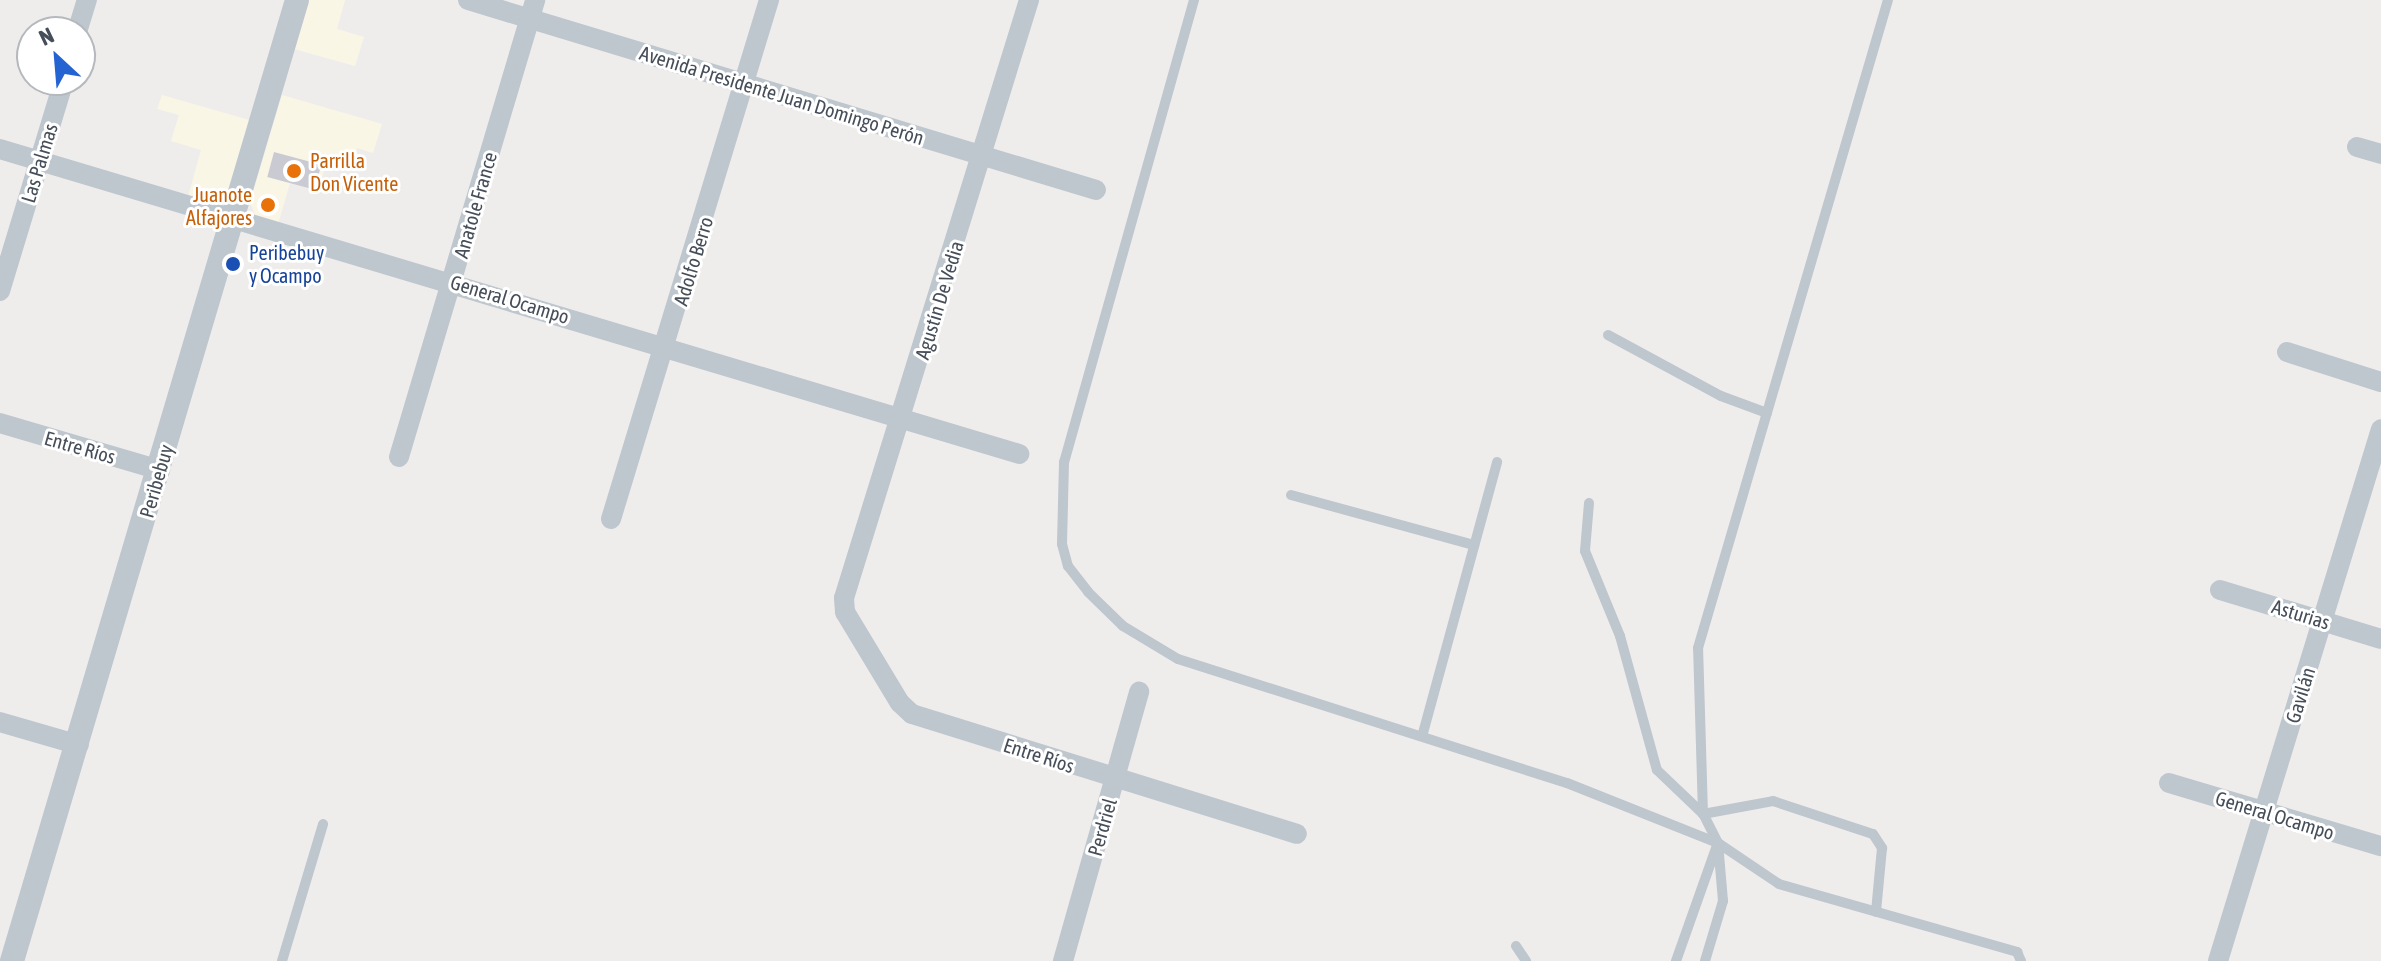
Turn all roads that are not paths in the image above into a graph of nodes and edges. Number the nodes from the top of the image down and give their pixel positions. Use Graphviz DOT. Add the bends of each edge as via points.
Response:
graph roads {
  1 [pos="297,0"];
  2 [pos="468,0"];
  3 [pos="769,0"];
  4 [pos="1029,0"];
  5 [pos="1194,0"];
  6 [pos="1888,0"];
  7 [pos="533,8"];
  8 [pos="746,83"];
  9 [pos="59,96"];
  10 [pos="2357,147"];
  11 [pos="0,149"];
  12 [pos="2381,154"];
  13 [pos="983,157"];
  14 [pos="40,161"];
  15 [pos="1096,190"];
  16 [pos="230,215"];
  17 [pos="453,281"];
  18 [pos="0,291"];
  19 [pos="1608,335"];
  20 [pos="667,346"];
  21 [pos="2287,352"];
  22 [pos="2381,382"];
  23 [pos="1767,413"];
  24 [pos="903,419"];
  25 [pos="0,423"];
  26 [pos="2381,429"];
  27 [pos="1019,454"];
  28 [pos="399,457"];
  29 [pos="1497,462"];
  30 [pos="160,470"];
  31 [pos="1291,495"];
  32 [pos="1589,503"];
  33 [pos="611,519"];
  34 [pos="1474,545"];
  35 [pos="2220,590"];
  36 [pos="844,598"];
  37 [pos="2323,621"];
  38 [pos="2381,639"];
  39 [pos="1139,692"];
  40 [pos="0,722"];
  41 [pos="1423,733"];
  42 [pos="79,745"];
  43 [pos="1116,779"];
  44 [pos="2169,783"];
  45 [pos="2265,813"];
  46 [pos="1703,814"];
  47 [pos="323,824"];
  48 [pos="1297,834"];
  49 [pos="1718,843"];
  50 [pos="2381,846"];
  51 [pos="1876,912"];
  52 [pos="1516,946"];
  53 [pos="12,961"];
  54 [pos="282,961"];
  55 [pos="1063,961"];
  56 [pos="1526,961"];
  57 [pos="1676,961"];
  58 [pos="1705,961"];
  59 [pos="2021,961"];
  60 [pos="2218,961"];
  1 -- 16 [label="street, Peribebuy"];
  2 -- 7 [label="street, Avenida Presidente Juan Domingo Perón"];
  3 -- 8 [label="street, Adolfo Berro"];
  4 -- 13 [label="street, Agustín De Vedia"];
  5 -- 41 [label="lane" via="1064,462 1060,521 1068,566 1123,626 1178,659"];
  6 -- 23 [label="lane"];
  7 -- 8 [label="street, Avenida Presidente Juan Domingo Perón"];
  7 -- 17 [label="street, Anatole France"];
  8 -- 13 [label="street, Avenida Presidente Juan Domingo Perón"];
  8 -- 20 [label="street, Adolfo Berro"];
  9 -- 14 [label="street, Las Palmas"];
  10 -- 12 [label="street"];
  11 -- 14 [label="street, General Ocampo"];
  13 -- 15 [label="street, Avenida Presidente Juan Domingo Perón"];
  13 -- 24 [label="street, Agustín De Vedia"];
  14 -- 16 [label="street, General Ocampo"];
  14 -- 18 [label="street, Las Palmas"];
  16 -- 17 [label="street, General Ocampo"];
  16 -- 30 [label="street, Peribebuy"];
  17 -- 20 [label="street, General Ocampo"];
  17 -- 28 [label="street, Anatole France"];
  19 -- 23 [label="lane" via="1721,396"];
  20 -- 24 [label="street, General Ocampo"];
  20 -- 33 [label="street, Adolfo Berro"];
  21 -- 22 [label="street"];
  23 -- 46 [label="lane" via="1698,648"];
  24 -- 27 [label="street, General Ocampo"];
  24 -- 36 [label="street, Agustín De Vedia"];
  25 -- 30 [label="street, Entre Ríos"];
  26 -- 37 [label="street, Gavilán"];
  29 -- 34 [label="lane"];
  30 -- 42 [label="street, Peribebuy"];
  31 -- 34 [label="lane"];
  32 -- 46 [label="lane" via="1585,551 1620,636 1647,749 1657,770"];
  34 -- 41 [label="lane"];
  35 -- 37 [label="street, Asturias"];
  36 -- 43 [label="street, Entre Ríos" via="854,630 912,714"];
  37 -- 38 [label="street, Asturias"];
  37 -- 45 [label="street, Gavilán"];
  39 -- 43 [label="street, Perdriel"];
  40 -- 42 [label="street"];
  41 -- 49 [label="lane"];
  42 -- 53 [label="street, Peribebuy"];
  43 -- 48 [label="street, Entre Ríos"];
  43 -- 55 [label="street, Perdriel"];
  44 -- 45 [label="street, General Ocampo"];
  45 -- 50 [label="street, General Ocampo"];
  45 -- 60 [label="street, Gavilán"];
  46 -- 49 [label="lane"];
  46 -- 51 [label="lane" via="1773,801 1873,834 1882,848"];
  47 -- 54 [label="lane"];
  49 -- 51 [label="lane" via="1779,884"];
  49 -- 57 [label="lane"];
  49 -- 58 [label="lane" via="1723,901"];
  51 -- 59 [label="lane" via="2017,952"];
  52 -- 56 [label="lane"];
}
